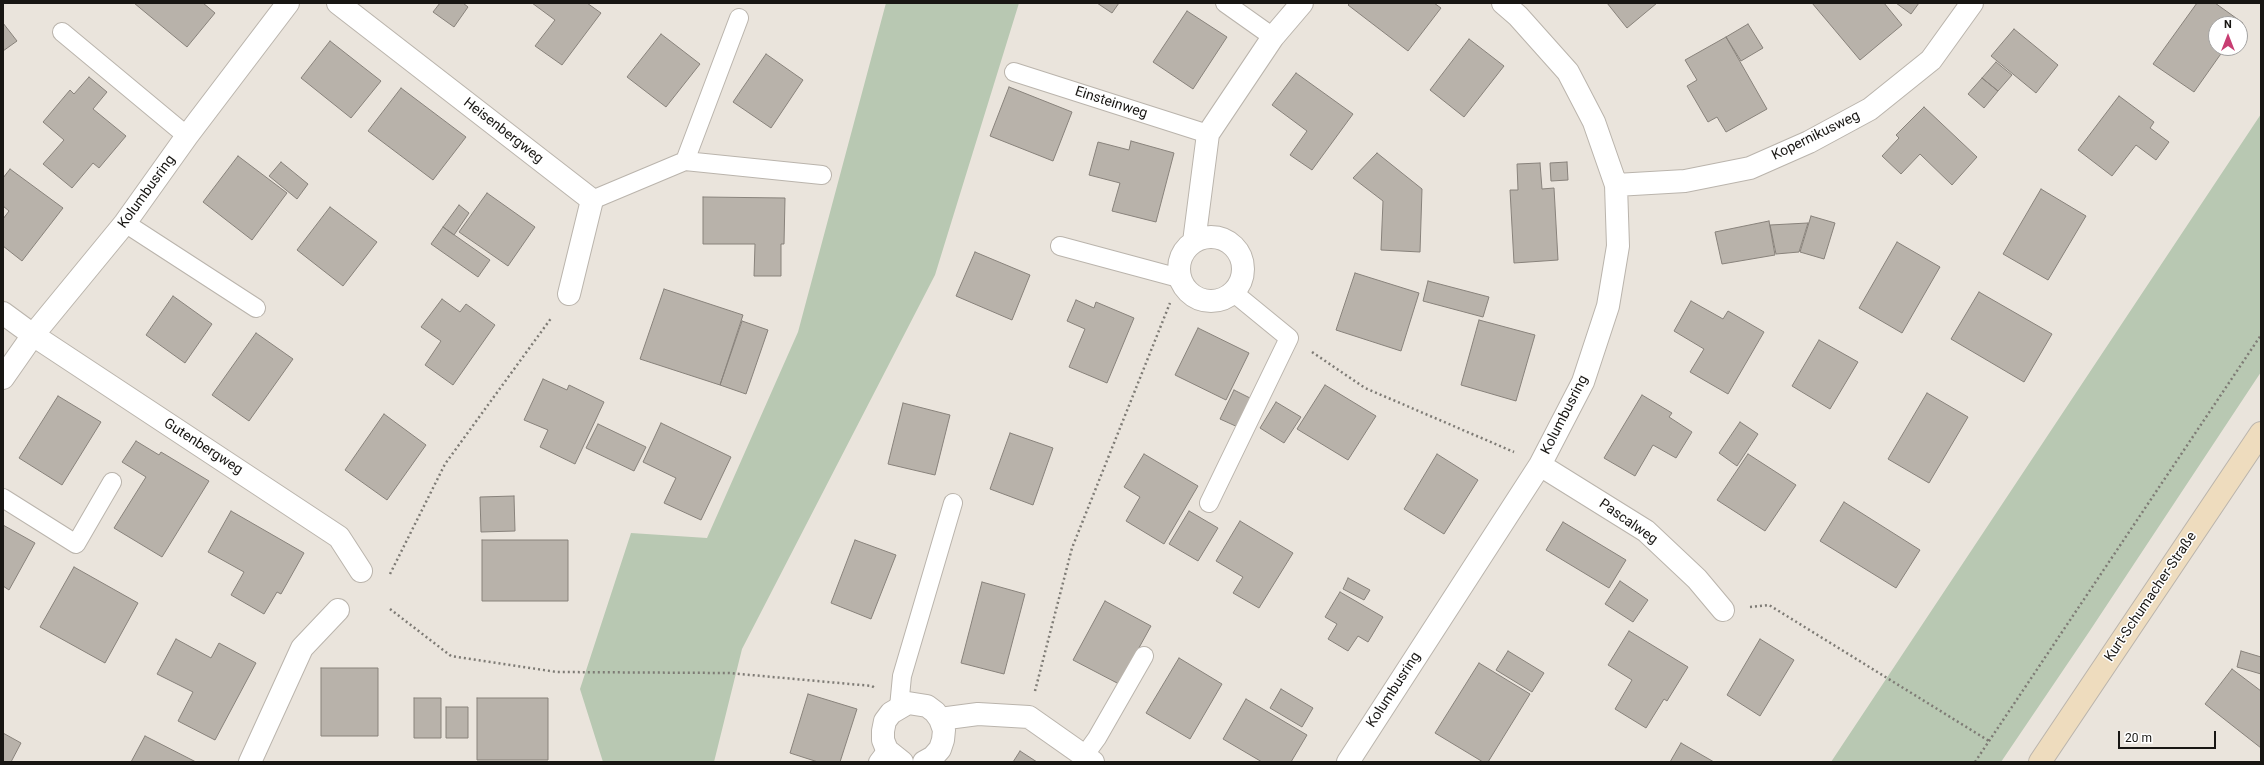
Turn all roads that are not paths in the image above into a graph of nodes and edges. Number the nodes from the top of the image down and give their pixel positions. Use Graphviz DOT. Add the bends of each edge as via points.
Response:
graph roads {
  1 [pos="288,3"];
  2 [pos="338,3"];
  3 [pos="1225,3"];
  4 [pos="1302,3"];
  5 [pos="1503,3"];
  6 [pos="1972,3"];
  7 [pos="739,18"];
  8 [pos="62,32"];
  9 [pos="1273,38"];
  10 [pos="1014,72"];
  11 [pos="1208,134"];
  12 [pos="187,136"];
  13 [pos="685,161"];
  14 [pos="822,175"];
  15 [pos="1616,185"];
  16 [pos="592,200"];
  17 [pos="125,223"];
  18 [pos="1194,242"];
  19 [pos="1060,246"];
  20 [pos="1179,278"];
  21 [pos="1234,293"];
  22 [pos="569,294"];
  23 [pos="256,308"];
  24 [pos="3,313"];
  25 [pos="33,335"];
  26 [pos="3,378"];
  27 [pos="2261,433"];
  28 [pos="1540,465"];
  29 [pos="112,482"];
  30 [pos="3,498"];
  31 [pos="953,503"];
  32 [pos="1209,503"];
  33 [pos="361,570"];
  34 [pos="338,610"];
  35 [pos="1722,610"];
  36 [pos="1144,656"];
  37 [pos="899,707"];
  38 [pos="940,719"];
  39 [pos="889,758"];
  40 [pos="1089,759"];
  41 [pos="250,762"];
  42 [pos="924,762"];
  43 [pos="1348,762"];
  44 [pos="2040,762"];
  1 -- 12 [label="street, Kolumbusring"];
  2 -- 16 [label="street, Heisenbergweg"];
  3 -- 9 [label="lane"];
  4 -- 9 [label="street"];
  5 -- 15 [label="street, Kolumbusring" via="1518,16 1568,72 1594,122"];
  6 -- 15 [label="street, Kopernikusweg" via="1931,60 1870,109 1809,142 1743,169 1685,181"];
  7 -- 13 [label="lane"];
  8 -- 12 [label="lane"];
  9 -- 11 [label="street"];
  10 -- 11 [label="lane, Einsteinweg"];
  11 -- 18 [label="street"];
  12 -- 17 [label="street, Kolumbusring"];
  13 -- 14 [label="lane"];
  13 -- 16 [label="lane"];
  15 -- 28 [label="street, Kolumbusring" via="1618,246 1608,306 1584,382"];
  16 -- 22 [label="street"];
  17 -- 23 [label="lane"];
  17 -- 25 [label="street, Kolumbusring"];
  18 -- 20 [label="street" via="1180,258"];
  18 -- 21 [label="street" via="1214,237 1224,239 1236,249 1243,263 1243,274"];
  19 -- 20 [label="lane"];
  20 -- 21 [label="street" via="1192,296 1203,301 1214,302"];
  21 -- 32 [label="lane" via="1289,338"];
  24 -- 25 [label="street, Gutenbergweg"];
  25 -- 26 [label="street, Kolumbusring"];
  25 -- 33 [label="street, Gutenbergweg" via="339,537"];
  27 -- 44 [label="main road, Kurt-Schumacher-Straße"];
  28 -- 35 [label="street, Pascalweg" via="1646,531 1697,579"];
  28 -- 43 [label="street, Kolumbusring"];
  29 -- 30 [label="lane" via="76,544"];
  31 -- 37 [label="lane" via="902,676"];
  34 -- 41 [label="street" via="302,648"];
  36 -- 40 [label="lane" via="1097,738"];
  37 -- 38 [label="street" via="908,704 922,705 935,712"];
  37 -- 39 [label="street" via="885,721 883,736"];
  38 -- 40 [label="street" via="978,714 1029,716"];
  38 -- 42 [label="street" via="944,730 943,740 933,757"];
}
